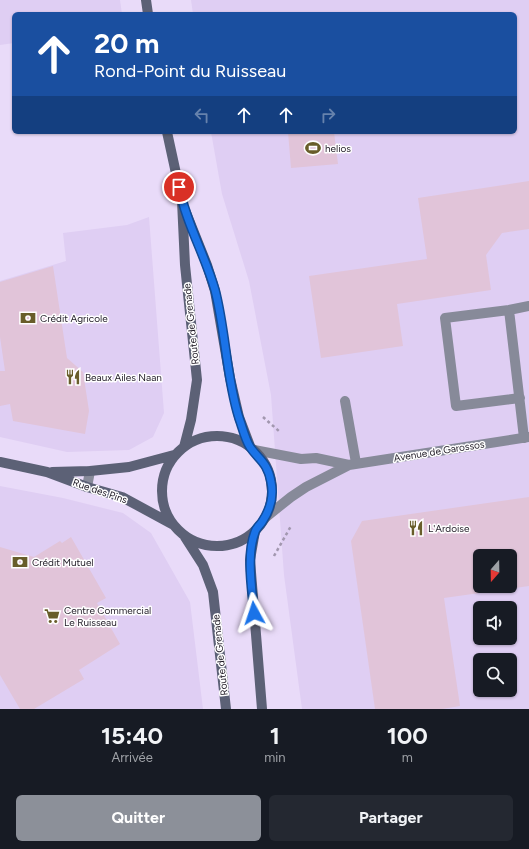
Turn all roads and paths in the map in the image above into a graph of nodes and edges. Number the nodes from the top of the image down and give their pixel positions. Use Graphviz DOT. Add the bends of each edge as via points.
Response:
graph roads {
  1 [pos="146,0"];
  2 [pos="148,12"];
  3 [pos="167,134"];
  4 [pos="182,201"];
  5 [pos="529,306"];
  6 [pos="509,310"];
  7 [pos="520,398"];
  8 [pos="345,401"];
  9 [pos="527,437"];
  10 [pos="184,446"];
  11 [pos="252,448"];
  12 [pos="174,455"];
  13 [pos="0,462"];
  14 [pos="352,464"];
  15 [pos="90,471"];
  16 [pos="47,472"];
  17 [pos="87,487"];
  18 [pos="266,517"];
  19 [pos="294,521"];
  20 [pos="172,524"];
  21 [pos="255,531"];
  22 [pos="185,536"];
  23 [pos="271,563"];
  24 [pos="226,709"];
  25 [pos="262,709"];
  1 -- 2 [label="main road"];
  3 -- 4 [label="main road, Route de Grenade"];
  4 -- 10 [label="main road, Route de Grenade" via="185,264 197,380"];
  4 -- 11 [label="main road, Route de Grenade" via="215,291 239,417"];
  5 -- 6 [label="street"];
  6 -- 7 [label="street"];
  6 -- 7 [label="street" via="445,318 456,406"];
  7 -- 9 [label="street"];
  8 -- 14 [label="street"];
  9 -- 14 [label="street, Avenue de Garossos"];
  10 -- 11 [label="main road" via="199,438 217,436 234,438"];
  10 -- 12 [label="main road"];
  11 -- 14 [label="street, Avenue de Garossos" via="301,459 316,458"];
  11 -- 18 [label="main road" via="268,470 271,481 272,493"];
  12 -- 15 [label="main road, Rue des Pins" via="129,467"];
  12 -- 20 [label="main road" via="163,477 161,489 162,501"];
  13 -- 16 [label="main road, Rue des Pins"];
  14 -- 18 [label="street, Avenue de Garossos" via="291,496"];
  15 -- 16 [label="main road, Rue des Pins"];
  15 -- 17 [label="street"];
  16 -- 17 [label="main road, Rue des Pins"];
  17 -- 20 [label="main road, Rue des Pins" via="122,496"];
  18 -- 21 [label="main road"];
  19 -- 23 [label="path"];
  20 -- 22 [label="main road"];
  21 -- 22 [label="main road" via="234,544 222,546 209,546"];
  21 -- 25 [label="main road" via="250,560"];
  22 -- 24 [label="main road, Route de Grenade" via="203,565 213,592"];
}
